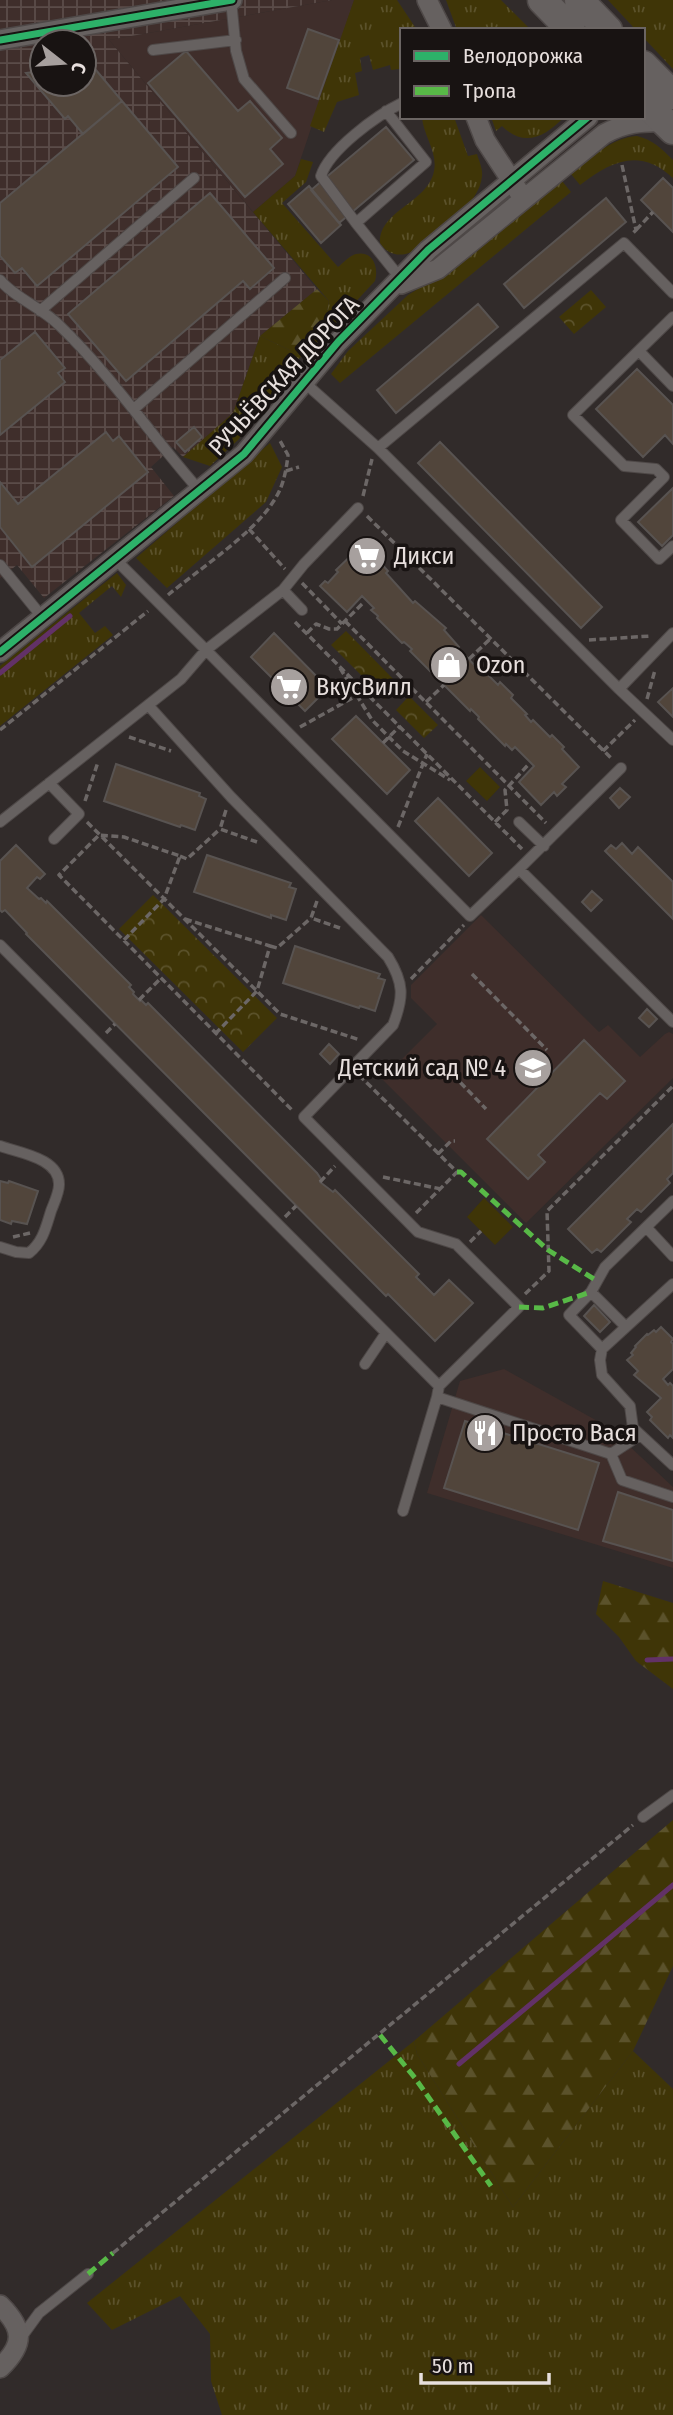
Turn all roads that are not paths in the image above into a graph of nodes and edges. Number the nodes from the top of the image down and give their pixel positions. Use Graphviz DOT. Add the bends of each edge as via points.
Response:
graph roads {
  1 [pos="232,0"];
  2 [pos="427,0"];
  3 [pos="542,0"];
  4 [pos="579,0"];
  5 [pos="441,28"];
  6 [pos="569,28"];
  7 [pos="606,28"];
  8 [pos="0,40"];
  9 [pos="236,40"];
  10 [pos="153,50"];
  11 [pos="645,67"];
  12 [pos="673,94"];
  13 [pos="645,103"];
  14 [pos="400,104"];
  15 [pos="386,111"];
  16 [pos="477,119"];
  17 [pos="586,119"];
  18 [pos="669,126"];
  19 [pos="291,133"];
  20 [pos="194,178"];
  21 [pos="512,182"];
  22 [pos="524,200"];
  23 [pos="356,223"];
  24 [pos="285,278"];
  25 [pos="0,280"];
  26 [pos="397,284"];
  27 [pos="673,293"];
  28 [pos="40,311"];
  29 [pos="673,317"];
  30 [pos="639,351"];
  31 [pos="305,383"];
  32 [pos="673,386"];
  33 [pos="135,408"];
  34 [pos="378,448"];
  35 [pos="200,491"];
  36 [pos="358,508"];
  37 [pos="673,546"];
  38 [pos="116,560"];
  39 [pos="0,565"];
  40 [pos="283,590"];
  41 [pos="302,610"];
  42 [pos="43,618"];
  43 [pos="672,634"];
  44 [pos="206,650"];
  45 [pos="0,652"];
  46 [pos="619,689"];
  47 [pos="148,705"];
  48 [pos="673,740"];
  49 [pos="621,768"];
  50 [pos="49,783"];
  51 [pos="0,822"];
  52 [pos="519,822"];
  53 [pos="54,839"];
  54 [pos="544,846"];
  55 [pos="519,869"];
  56 [pos="1,947"];
  57 [pos="673,1022"];
  58 [pos="0,1146"];
  59 [pos="673,1201"];
  60 [pos="647,1228"];
  61 [pos="0,1247"];
  62 [pos="673,1256"];
  63 [pos="673,1284"];
  64 [pos="591,1292"];
  65 [pos="625,1326"];
  66 [pos="386,1333"];
  67 [pos="602,1349"];
  68 [pos="365,1364"];
  69 [pos="439,1385"];
  70 [pos="438,1397"];
  71 [pos="640,1435"];
  72 [pos="611,1454"];
  73 [pos="673,1465"];
  74 [pos="673,1497"];
  75 [pos="402,1511"];
  76 [pos="673,1795"];
  77 [pos="643,1817"];
  78 [pos="88,2274"];
  79 [pos="0,2305"];
  80 [pos="19,2339"];
  81 [pos="0,2368"];
  1 -- 8 [label="street"];
  1 -- 9 [label="lane"];
  2 -- 5 [label="street"];
  3 -- 6 [label="main road"];
  4 -- 7 [label="main road"];
  9 -- 10 [label="lane"];
  9 -- 19 [label="lane" via="244,79"];
  11 -- 12 [label="main road"];
  13 -- 18 [label="main road"];
  14 -- 15 [label="lane"];
  15 -- 23 [label="lane" via="324,164 321,176"];
  15 -- 23 [label="lane" via="426,162"];
  16 -- 21 [label="street"];
  17 -- 21 [label="street, РУЧЬЁВСКАЯ ДОРОГА"];
  18 -- 22 [label="street, РУЧЬЁВСКАЯ ДОРОГА" via="643,121 618,126"];
  20 -- 28 [label="lane"];
  21 -- 22 [label="street"];
  21 -- 26 [label="street, РУЧЬЁВСКАЯ ДОРОГА" via="428,250"];
  22 -- 26 [label="street, РУЧЬЁВСКАЯ ДОРОГА" via="438,268"];
  23 -- 26 [label="lane"];
  24 -- 33 [label="lane"];
  25 -- 28 [label="lane"];
  26 -- 31 [label="street, РУЧЬЁВСКАЯ ДОРОГА" via="338,342"];
  27 -- 34 [label="lane" via="624,243"];
  28 -- 33 [label="lane" via="59,324"];
  29 -- 30 [label="lane"];
  30 -- 32 [label="lane"];
  30 -- 37 [label="lane" via="573,415 624,466 656,469 664,477 621,520 659,559"];
  31 -- 34 [label="lane"];
  31 -- 35 [label="street, РУЧЬЁВСКАЯ ДОРОГА" via="244,454"];
  33 -- 35 [label="lane"];
  34 -- 46 [label="lane"];
  35 -- 38 [label="street, РУЧЬЁВСКАЯ ДОРОГА"];
  36 -- 40 [label="lane"];
  38 -- 42 [label="street, РУЧЬЁВСКАЯ ДОРОГА"];
  38 -- 44 [label="lane"];
  39 -- 42 [label="lane"];
  40 -- 41 [label="lane"];
  40 -- 44 [label="lane"];
  42 -- 45 [label="street, РУЧЬЁВСКАЯ ДОРОГА"];
  43 -- 46 [label="lane"];
  44 -- 47 [label="lane" via="181,679"];
  44 -- 55 [label="lane" via="470,916"];
  46 -- 48 [label="lane"];
  47 -- 50 [label="lane"];
  47 -- 69 [label="lane" via="397,971 401,1006 393,1025 304,1117 418,1232 456,1244 519,1307"];
  49 -- 54 [label="lane"];
  50 -- 51 [label="lane"];
  50 -- 53 [label="lane" via="79,814"];
  52 -- 54 [label="lane"];
  54 -- 55 [label="lane"];
  55 -- 57 [label="lane"];
  56 -- 66 [label="lane"];
  58 -- 61 [label="lane" via="51,1166 60,1185 37,1247 29,1253"];
  59 -- 60 [label="lane"];
  60 -- 62 [label="lane"];
  60 -- 64 [label="lane" via="605,1267"];
  63 -- 65 [label="lane"];
  64 -- 65 [label="lane"];
  64 -- 67 [label="lane" via="569,1315"];
  65 -- 67 [label="lane"];
  66 -- 68 [label="lane"];
  66 -- 69 [label="lane"];
  67 -- 71 [label="lane" via="602,1375 630,1406 633,1428"];
  69 -- 70 [label="lane"];
  70 -- 72 [label="lane"];
  70 -- 75 [label="lane"];
  71 -- 72 [label="lane"];
  71 -- 73 [label="lane"];
  72 -- 74 [label="lane" via="622,1480"];
  76 -- 77 [label="lane"];
  78 -- 80 [label="lane" via="39,2313"];
  79 -- 80 [label="street" via="15,2320"];
  80 -- 81 [label="street" via="12,2357"];
}
